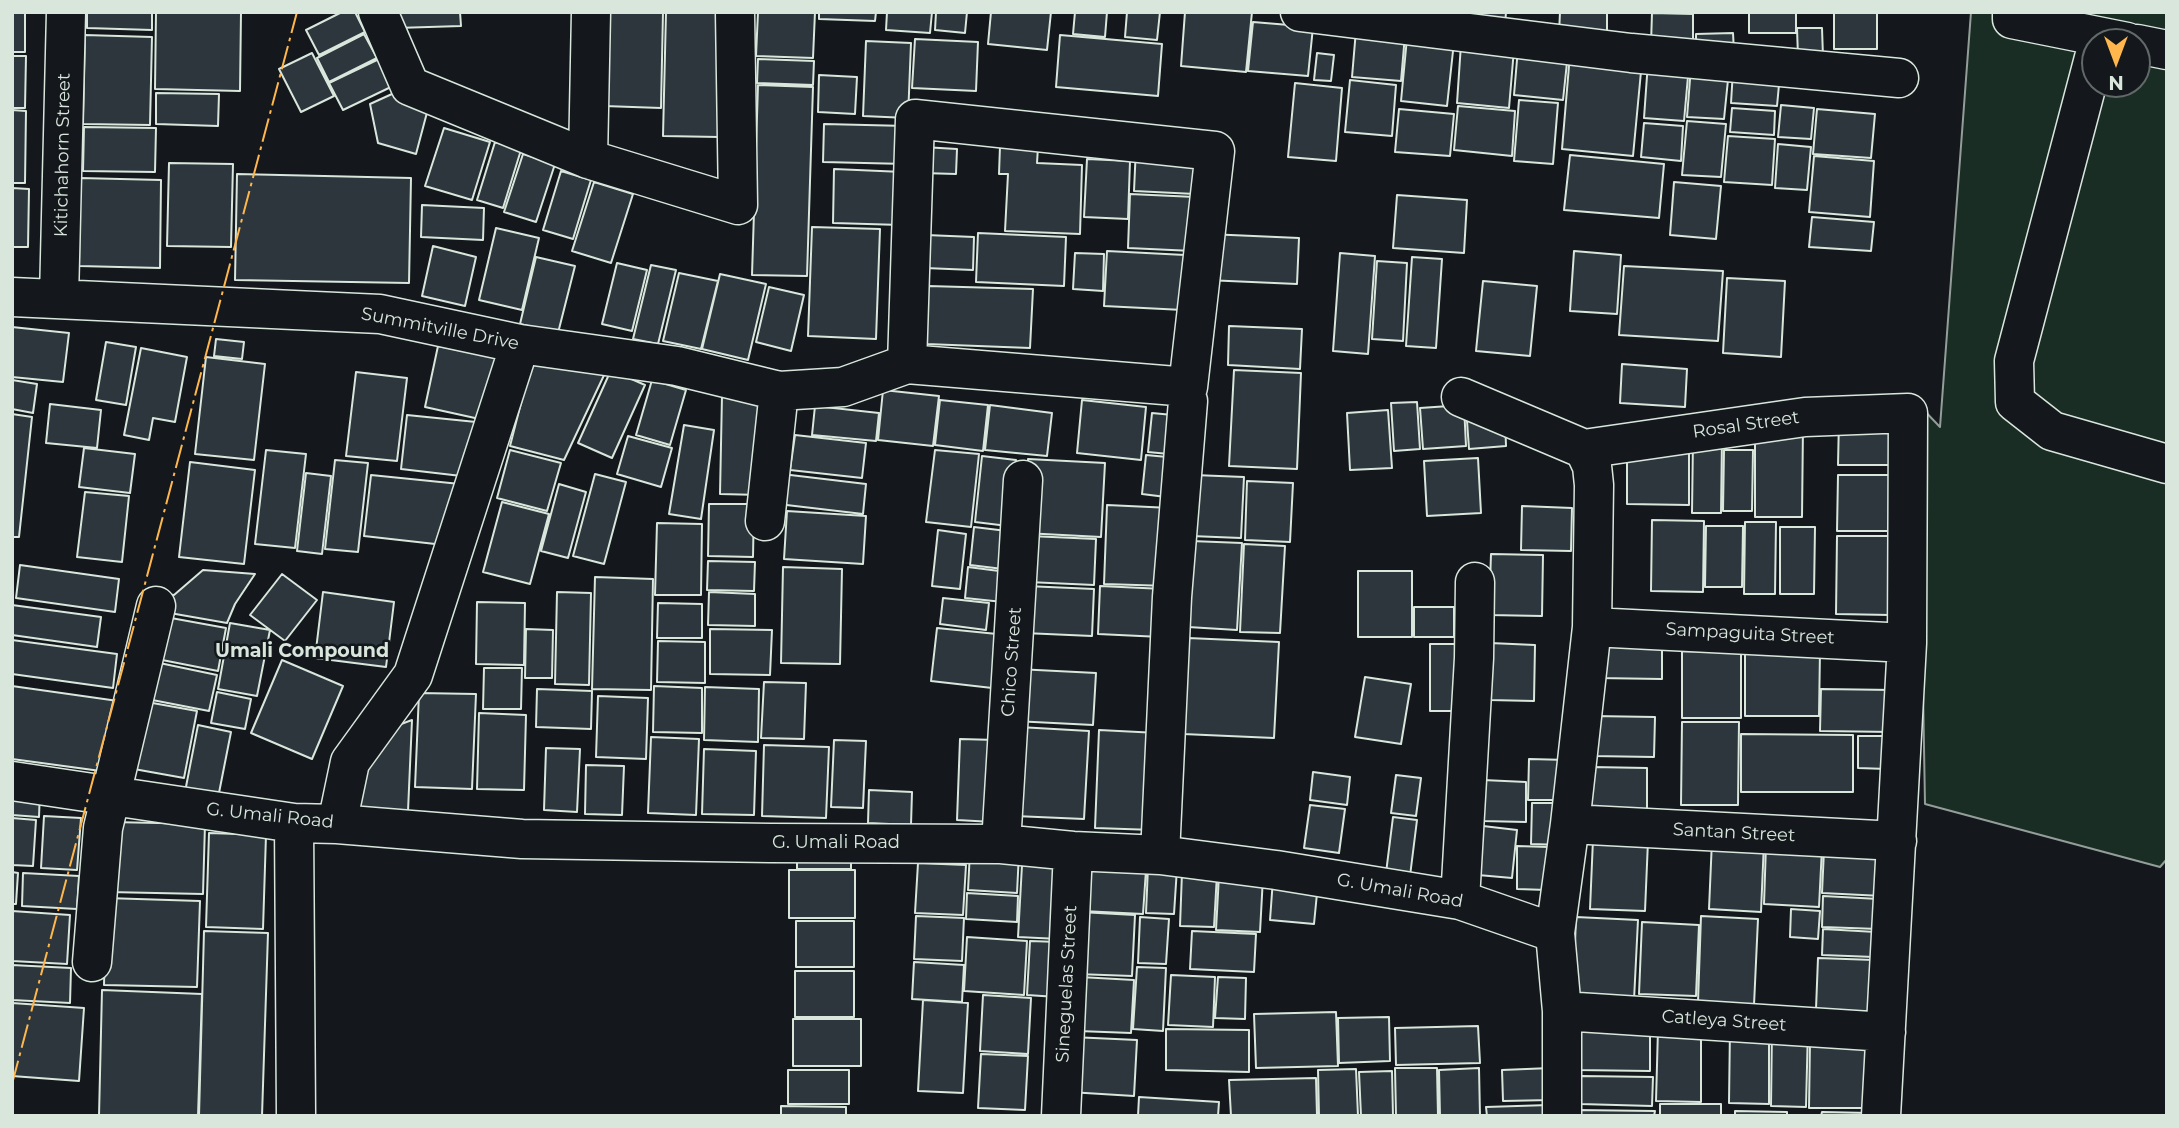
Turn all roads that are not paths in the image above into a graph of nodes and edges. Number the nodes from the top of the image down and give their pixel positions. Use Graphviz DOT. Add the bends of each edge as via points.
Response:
graph roads {
  1 [pos="66,12"];
  2 [pos="378,12"];
  3 [pos="591,12"];
  4 [pos="735,12"];
  5 [pos="1300,12"];
  6 [pos="2012,12"];
  7 [pos="2081,38"];
  8 [pos="1899,78"];
  9 [pos="2089,98"];
  10 [pos="588,159"];
  11 [pos="12,297"];
  12 [pos="59,298"];
  13 [pos="520,344"];
  14 [pos="907,364"];
  15 [pos="779,391"];
  16 [pos="1461,397"];
  17 [pos="1188,401"];
  18 [pos="1584,449"];
  19 [pos="2167,464"];
  20 [pos="1023,480"];
  21 [pos="765,521"];
  22 [pos="1475,582"];
  23 [pos="156,606"];
  24 [pos="1592,626"];
  25 [pos="1907,643"];
  26 [pos="12,781"];
  27 [pos="111,795"];
  28 [pos="294,823"];
  29 [pos="337,824"];
  30 [pos="1570,824"];
  31 [pos="1898,841"];
  32 [pos="1000,844"];
  33 [pos="1073,851"];
  34 [pos="1160,855"];
  35 [pos="1460,900"];
  36 [pos="1555,933"];
  37 [pos="92,962"];
  38 [pos="1562,1011"];
  39 [pos="1886,1031"];
  40 [pos="296,1116"];
  41 [pos="1061,1116"];
  42 [pos="1562,1116"];
  43 [pos="1881,1116"];
  1 -- 12 [label="street, Kitichahorn Street"];
  2 -- 10 [label="street" via="410,86"];
  3 -- 10 [label="street"];
  4 -- 10 [label="street" via="738,205"];
  5 -- 8 [label="street" via="1631,53"];
  6 -- 7 [label="street" via="2012,19"];
  9 -- 19 [label="street" via="2014,360 2015,402 2052,431"];
  11 -- 12 [label="street, Summitville Drive"];
  12 -- 13 [label="street, Summitville Drive" via="380,314"];
  13 -- 15 [label="street, Summitville Drive" via="677,366"];
  13 -- 29 [label="street" via="413,674 350,762"];
  14 -- 14 [label="street" via="915,119 1215,150 1188,387"];
  14 -- 15 [label="street, Summitville Drive" via="843,387"];
  15 -- 21 [label="street"];
  16 -- 18 [label="street"];
  17 -- 34 [label="street" via="1172,597"];
  18 -- 24 [label="street" via="1594,485"];
  18 -- 25 [label="street, Rosal Street" via="1805,416 1908,414"];
  20 -- 32 [label="street, Chico Street"];
  22 -- 35 [label="street"];
  23 -- 27 [label="street"];
  24 -- 25 [label="street, Sampaguita Street"];
  24 -- 30 [label="street"];
  25 -- 31 [label="street"];
  26 -- 27 [label="street, G. Umali Road"];
  27 -- 28 [label="street, G. Umali Road"];
  27 -- 37 [label="street" via="101,842"];
  28 -- 29 [label="street, G. Umali Road"];
  28 -- 40 [label="street"];
  29 -- 32 [label="street, G. Umali Road" via="522,839"];
  30 -- 31 [label="street, Santan Street"];
  30 -- 36 [label="street"];
  31 -- 39 [label="street"];
  32 -- 33 [label="street, G. Umali Road"];
  33 -- 34 [label="street, G. Umali Road"];
  33 -- 41 [label="street, Sineguelas Street"];
  34 -- 35 [label="street, G. Umali Road"];
  35 -- 36 [label="street, G. Umali Road"];
  36 -- 38 [label="street"];
  38 -- 39 [label="street, Catleya Street"];
  38 -- 42 [label="street"];
  39 -- 43 [label="street"];
}
